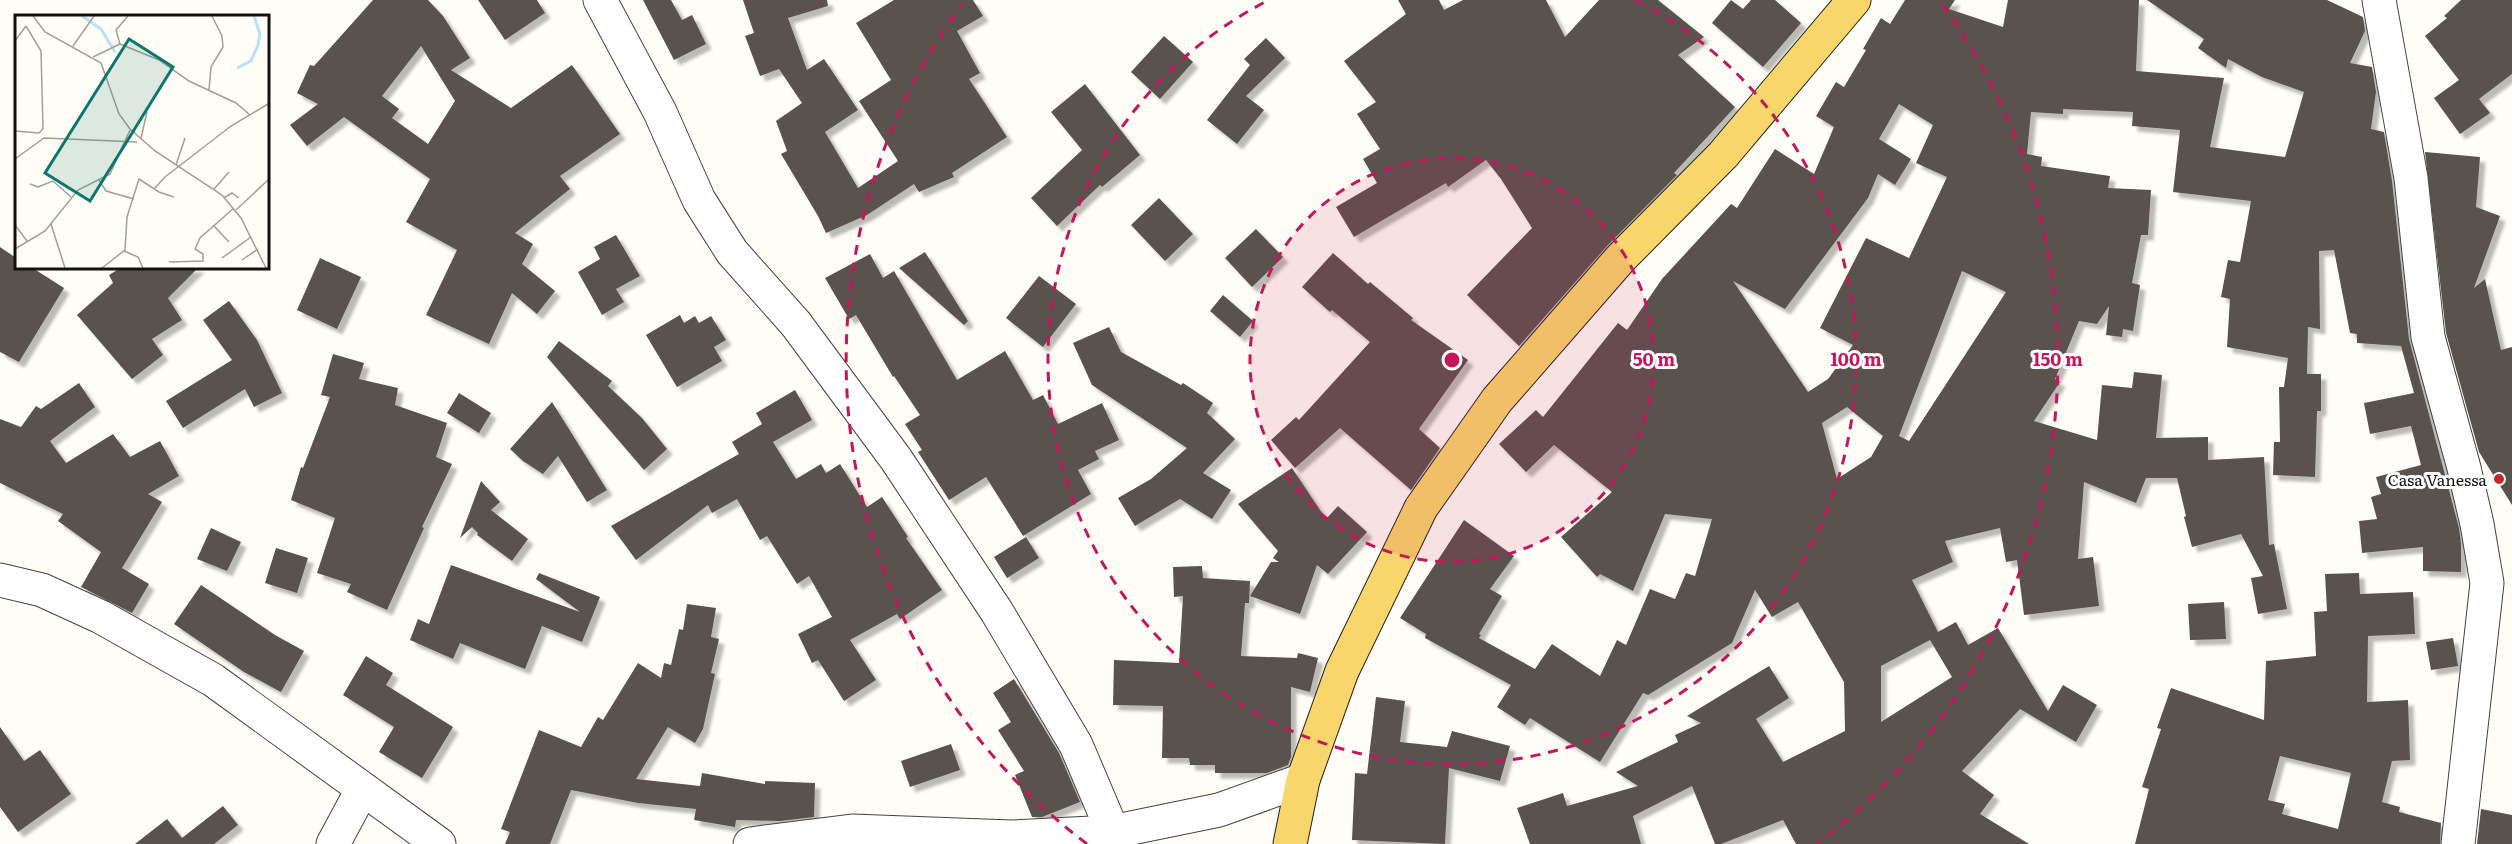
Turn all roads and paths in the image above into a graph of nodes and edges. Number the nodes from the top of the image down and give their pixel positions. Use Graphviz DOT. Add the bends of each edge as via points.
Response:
graph roads {
  1 [pos="600,0"];
  2 [pos="1854,0"];
  3 [pos="2379,0"];
  4 [pos="0,580"];
  5 [pos="1304,780"];
  6 [pos="362,790"];
  7 [pos="1115,838"];
  8 [pos="333,844"];
  9 [pos="439,844"];
  10 [pos="750,844"];
  11 [pos="1290,844"];
  12 [pos="2458,844"];
  1 -- 7 [label="street" via="660,112 699,200 732,252 796,324 896,459 997,612 1076,745"];
  2 -- 5 [label="main road" via="1723,155 1621,258 1505,391 1421,508 1342,671"];
  3 -- 12 [label="street" via="2411,178 2428,337 2464,468 2487,583"];
  4 -- 6 [label="street" via="42,590 101,617 203,675"];
  5 -- 7 [label="street" via="1219,810"];
  5 -- 11 [label="main road"];
  6 -- 8 [label="street"];
  6 -- 9 [label="street"];
  7 -- 10 [label="street" via="852,831"];
}
